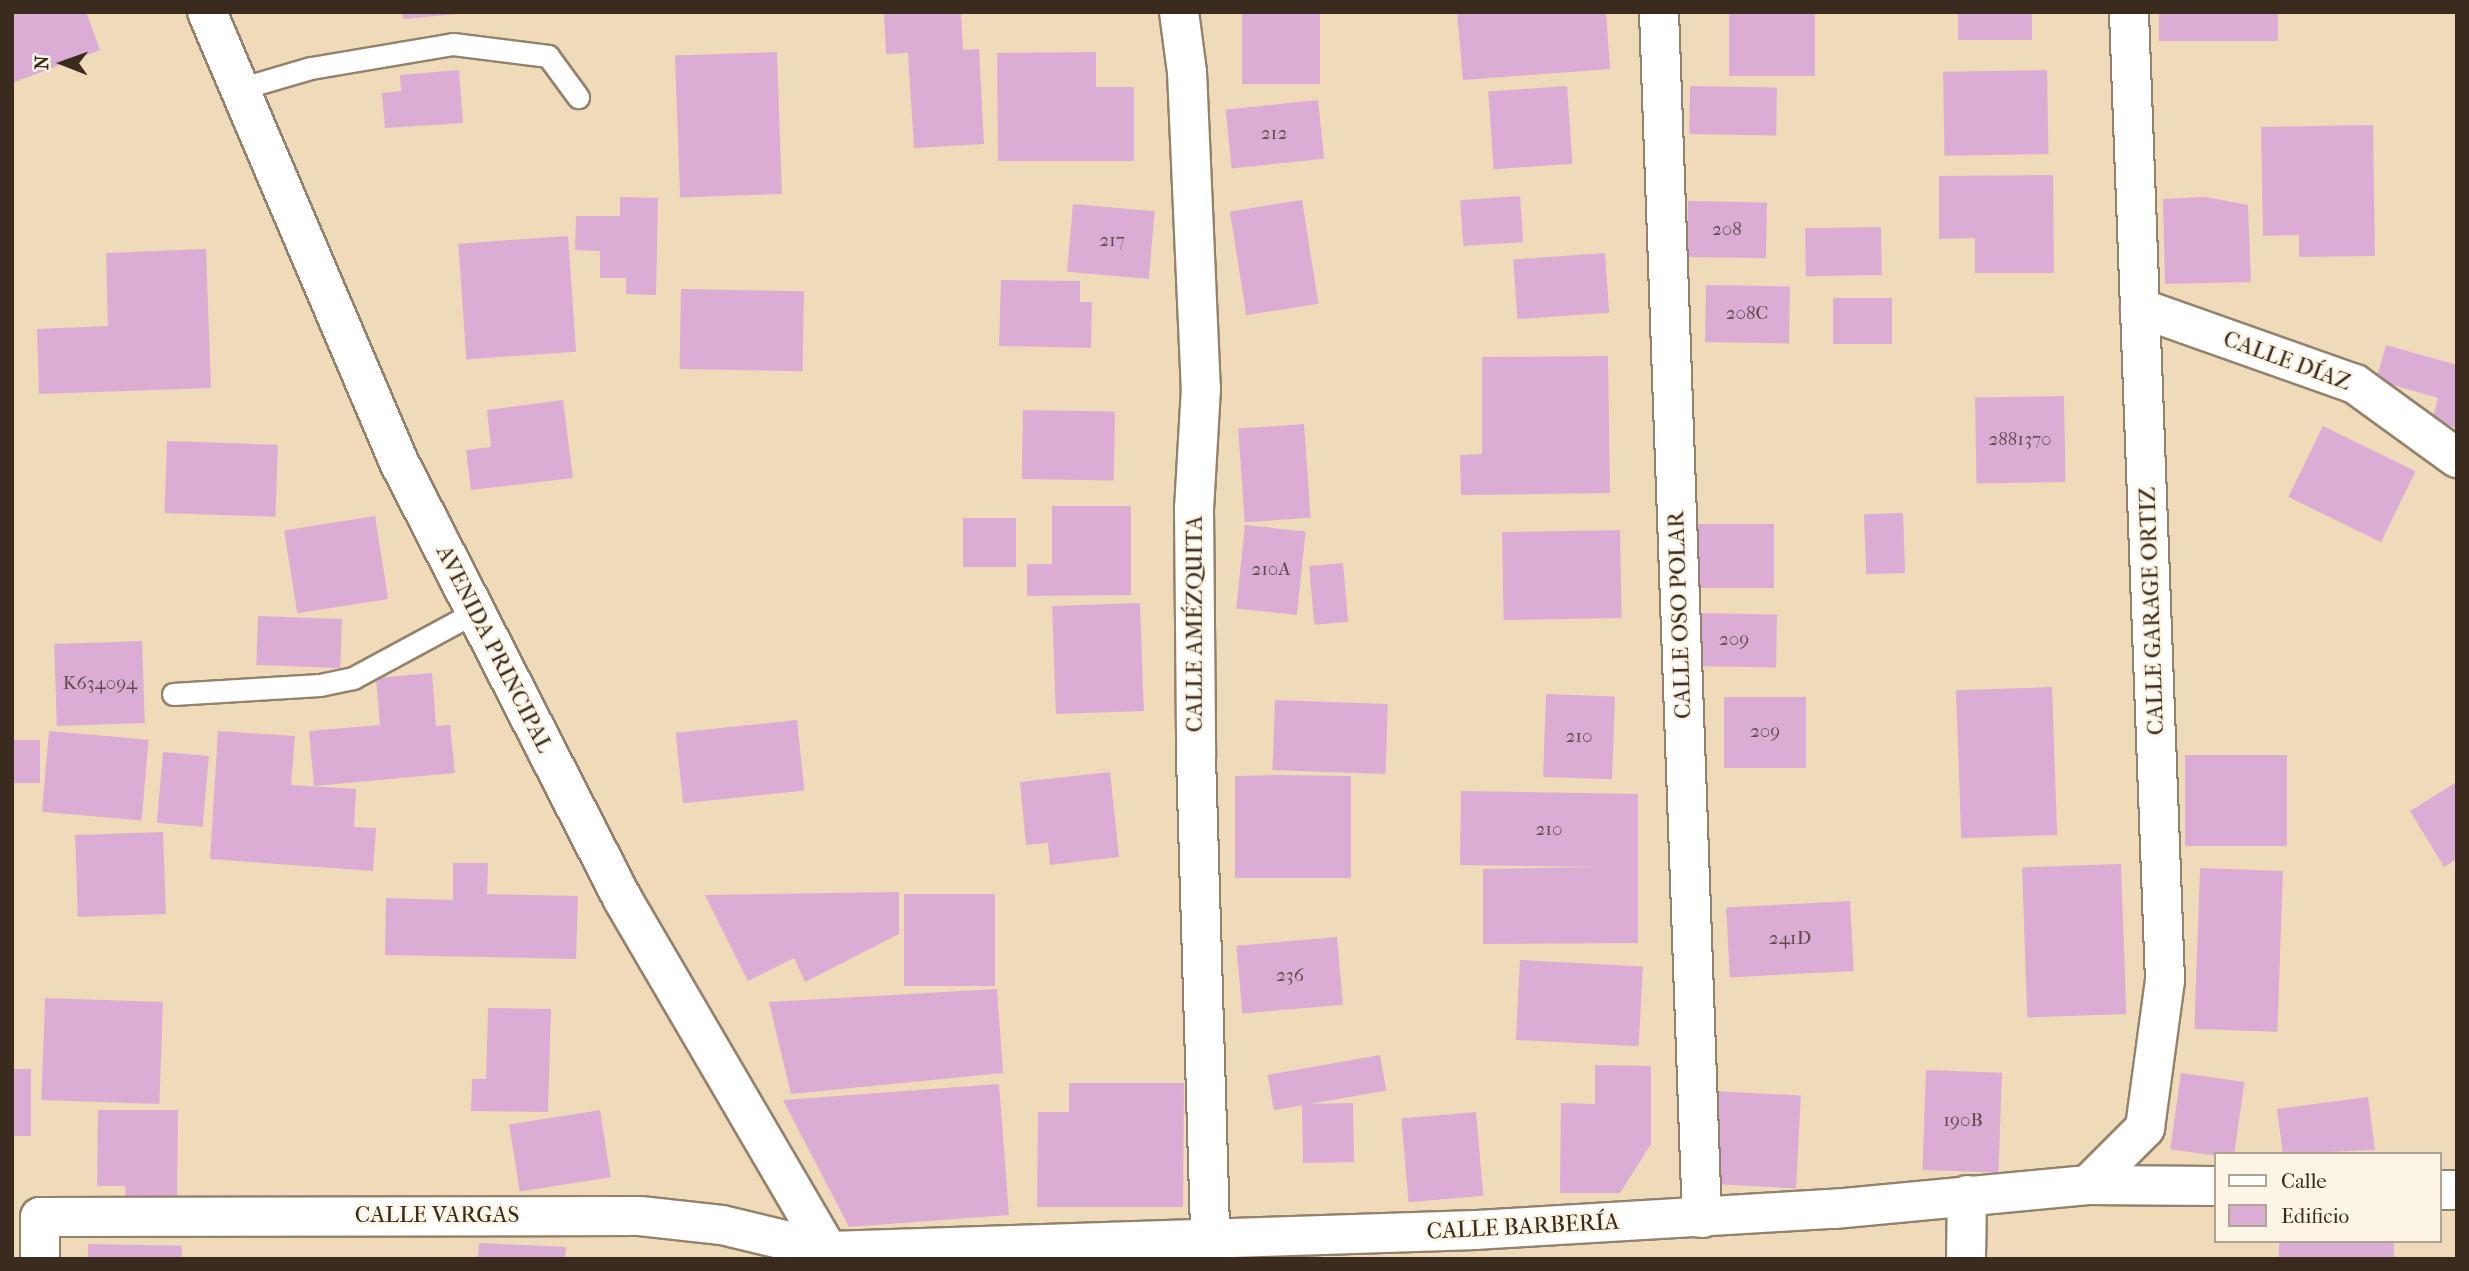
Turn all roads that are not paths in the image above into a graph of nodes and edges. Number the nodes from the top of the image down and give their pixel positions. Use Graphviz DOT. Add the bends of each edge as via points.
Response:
graph roads {
  1 [pos="207,12"];
  2 [pos="1180,12"];
  3 [pos="1659,12"];
  4 [pos="2129,12"];
  5 [pos="239,89"];
  6 [pos="578,97"];
  7 [pos="2140,308"];
  8 [pos="2457,458"];
  9 [pos="475,612"];
  10 [pos="173,694"];
  11 [pos="2088,1185"];
  12 [pos="2214,1186"];
  13 [pos="1967,1195"];
  14 [pos="1702,1218"];
  15 [pos="1210,1236"];
  16 [pos="1475,1244"];
  17 [pos="831,1255"];
  18 [pos="40,1259"];
  19 [pos="1966,1259"];
  1 -- 5 [label="street, AVENIDA PRINCIPAL"];
  2 -- 15 [label="street, CALLE AMÉZQUITA" via="1187,72 1201,388 1194,508 1196,743"];
  3 -- 14 [label="street, CALLE OSO POLAR"];
  4 -- 7 [label="street, CALLE GARAGE ORTIZ"];
  5 -- 6 [label="lane" via="311,68 453,44 548,56"];
  5 -- 9 [label="street, AVENIDA PRINCIPAL" via="401,466"];
  7 -- 8 [label="street, CALLE DÍAZ" via="2355,384"];
  7 -- 11 [label="street, CALLE GARAGE ORTIZ" via="2165,981 2146,1128"];
  9 -- 10 [label="lane" via="354,678 320,685"];
  9 -- 17 [label="street, AVENIDA PRINCIPAL" via="622,898"];
  11 -- 12 [label="street, CALLE BARBERÍA"];
  11 -- 13 [label="street, CALLE BARBERÍA"];
  13 -- 14 [label="street, CALLE BARBERÍA"];
  13 -- 19 [label="street"];
  14 -- 16 [label="street, CALLE BARBERÍA"];
  15 -- 16 [label="street, CALLE BARBERÍA"];
  15 -- 17 [label="street, CALLE BARBERÍA"];
  17 -- 18 [label="street, CALLE VARGAS" via="722,1225 640,1216 40,1217"];
}
